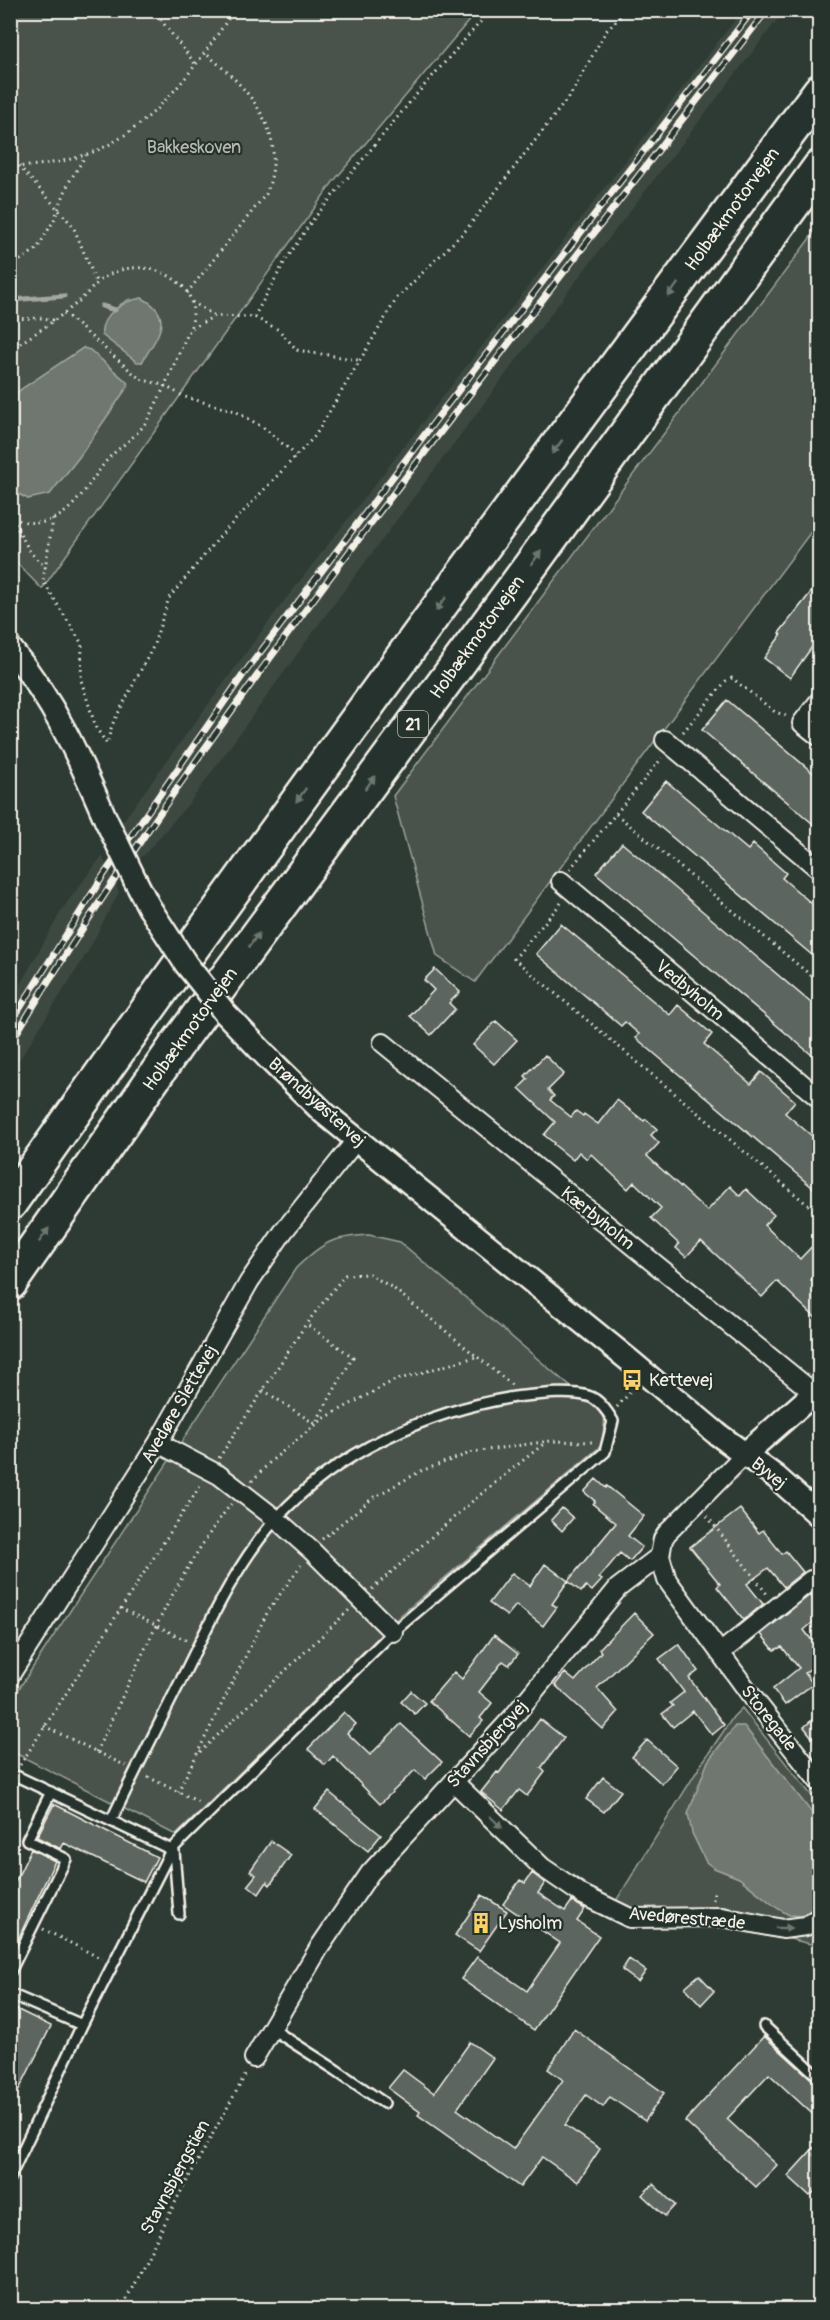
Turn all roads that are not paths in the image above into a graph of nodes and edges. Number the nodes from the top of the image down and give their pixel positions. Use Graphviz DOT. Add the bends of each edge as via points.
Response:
graph roads {
  1 [pos="819,91"];
  2 [pos="819,167"];
  3 [pos="10,648"];
  4 [pos="819,700"];
  5 [pos="819,737"];
  6 [pos="665,740"];
  7 [pos="819,870"];
  8 [pos="567,886"];
  9 [pos="383,1043"];
  10 [pos="819,1099"];
  11 [pos="357,1139"];
  12 [pos="10,1203"];
  13 [pos="10,1283"];
  14 [pos="817,1390"];
  15 [pos="158,1443"];
  16 [pos="745,1454"];
  17 [pos="819,1516"];
  18 [pos="276,1519"];
  19 [pos="660,1556"];
  20 [pos="819,1588"];
  21 [pos="393,1632"];
  22 [pos="720,1653"];
  23 [pos="10,1675"];
  24 [pos="13,1774"];
  25 [pos="454,1782"];
  26 [pos="819,1783"];
  27 [pos="51,1792"];
  28 [pos="111,1821"];
  29 [pos="171,1850"];
  30 [pos="179,1914"];
  31 [pos="819,1916"];
  32 [pos="10,1972"];
  33 [pos="10,1994"];
  34 [pos="82,2025"];
  35 [pos="764,2026"];
  36 [pos="272,2029"];
  37 [pos="254,2058"];
  38 [pos="819,2078"];
  39 [pos="384,2103"];
  40 [pos="10,2177"];
  1 -- 12 [label="highway, Holbækmotorvejen, one-way" via="366,705"];
  13 -- 2 [label="highway, Holbækmotorvejen / 21, one-way" via="176,1046"];
  3 -- 11 [label="street, Brøndbyøstervej, bridge" via="52,705 149,907 192,972 270,1060"];
  4 -- 5 [label="street" via="802,723"];
  6 -- 7 [label="street"];
  8 -- 10 [label="street, Vedbyholm"];
  9 -- 14 [label="street, Kærbyholm"];
  11 -- 15 [label="street, Avedøre Slettevej" via="283,1232 249,1282"];
  11 -- 16 [label="street, Brøndbyøstervej"];
  14 -- 16 [label="street"];
  15 -- 18 [label="street" via="210,1471"];
  15 -- 23 [label="street, Avedøre Slettevej"];
  16 -- 17 [label="street, Byvej"];
  16 -- 19 [label="street, Stavnsbjergvej" via="663,1539"];
  18 -- 21 [label="street"];
  18 -- 21 [label="lane" via="306,1490 356,1454 408,1427 489,1401 526,1396 589,1396 605,1408 613,1421 606,1452"];
  18 -- 28 [label="lane" via="230,1582"];
  19 -- 22 [label="street, Storegade" via="667,1580"];
  19 -- 25 [label="street, Stavnsbjergvej" via="618,1588 513,1717"];
  20 -- 22 [label="street" via="811,1580"];
  21 -- 29 [label="lane"];
  22 -- 26 [label="street, Storegade"];
  24 -- 27 [label="lane"];
  25 -- 31 [label="street, Avedørestræde, one-way" via="542,1867 583,1895 630,1917 722,1917 783,1929 806,1926"];
  25 -- 36 [label="street, Stavnsbjergvej" via="370,1873 319,1948"];
  27 -- 28 [label="lane"];
  27 -- 32 [label="lane" via="27,1840 66,1859"];
  28 -- 29 [label="lane"];
  29 -- 30 [label="lane"];
  29 -- 34 [label="lane"];
  33 -- 34 [label="lane"];
  34 -- 40 [label="lane"];
  35 -- 38 [label="lane"];
  36 -- 37 [label="street, Stavnsbjergvej"];
  36 -- 39 [label="lane"];
}
